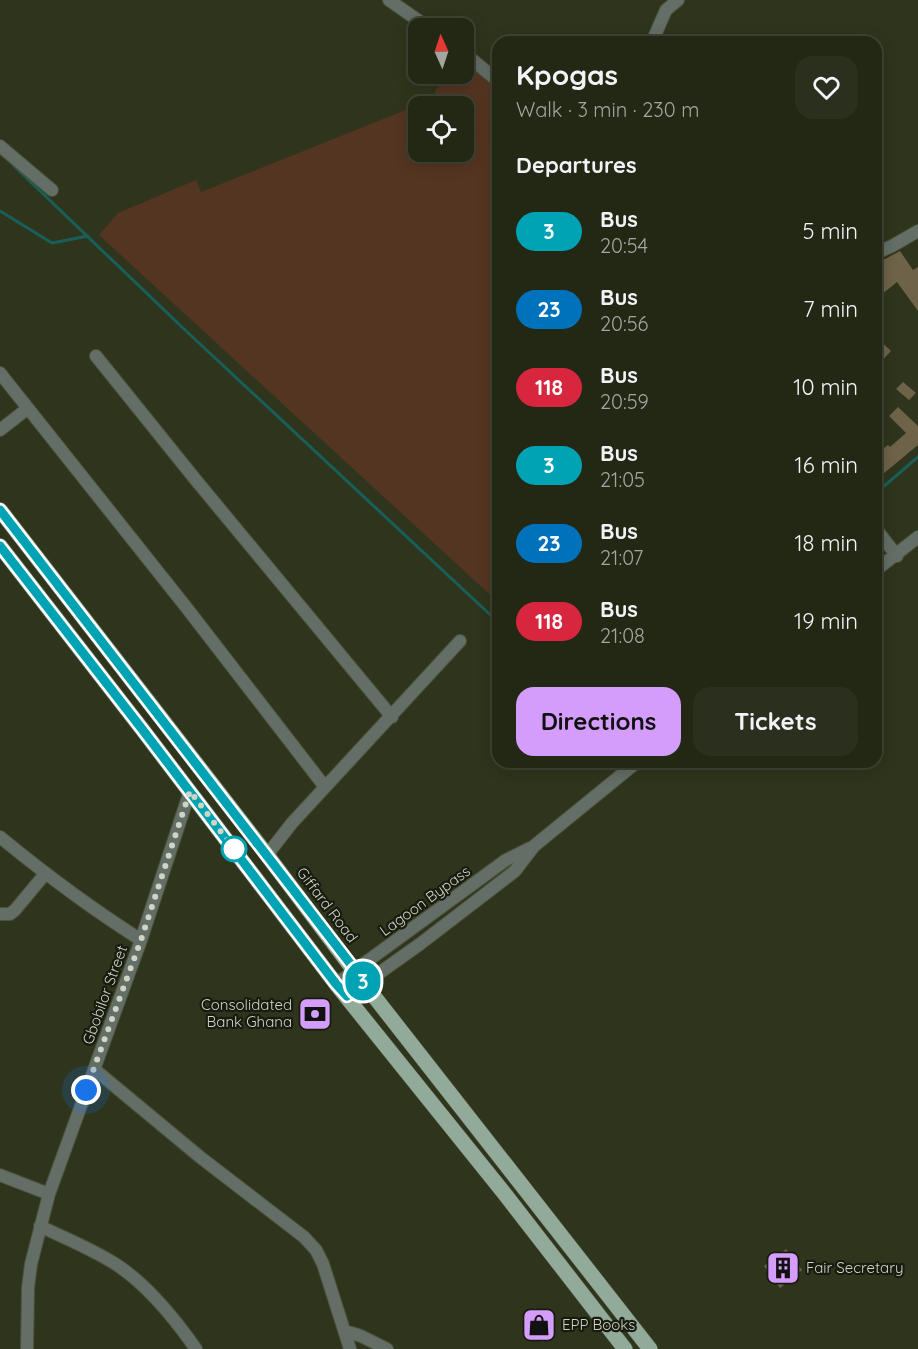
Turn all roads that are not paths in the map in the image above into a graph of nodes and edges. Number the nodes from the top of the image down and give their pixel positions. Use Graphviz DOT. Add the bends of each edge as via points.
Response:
graph roads {
  1 [pos="389,0"];
  2 [pos="678,0"];
  3 [pos="415,18"];
  4 [pos="655,36"];
  5 [pos="474,61"];
  6 [pos="492,76"];
  7 [pos="0,146"];
  8 [pos="52,190"];
  9 [pos="918,231"];
  10 [pos="882,250"];
  11 [pos="96,356"];
  12 [pos="0,373"];
  13 [pos="27,409"];
  14 [pos="0,430"];
  15 [pos="0,510"];
  16 [pos="882,537"];
  17 [pos="918,537"];
  18 [pos="0,546"];
  19 [pos="897,556"];
  20 [pos="882,566"];
  21 [pos="460,641"];
  22 [pos="392,717"];
  23 [pos="630,768"];
  24 [pos="325,787"];
  25 [pos="190,791"];
  26 [pos="0,837"];
  27 [pos="534,846"];
  28 [pos="267,855"];
  29 [pos="45,874"];
  30 [pos="0,914"];
  31 [pos="141,940"];
  32 [pos="355,972"];
  33 [pos="336,984"];
  34 [pos="366,984"];
  35 [pos="347,996"];
  36 [pos="94,1069"];
  37 [pos="0,1174"];
  38 [pos="49,1194"];
  39 [pos="40,1226"];
  40 [pos="345,1331"];
  41 [pos="27,1349"];
  42 [pos="196,1349"];
  43 [pos="350,1349"];
  44 [pos="387,1349"];
  45 [pos="625,1349"];
  46 [pos="650,1349"];
  1 -- 3 [label="street"];
  2 -- 4 [label="street" via="666,10"];
  5 -- 6 [label="street"];
  7 -- 8 [label="street"];
  9 -- 10 [label="street"];
  11 -- 22 [label="street"];
  12 -- 13 [label="street"];
  13 -- 14 [label="street"];
  13 -- 24 [label="street"];
  15 -- 28 [label="main road, Giffard Road"];
  16 -- 19 [label="street"];
  17 -- 19 [label="street"];
  18 -- 25 [label="main road"];
  19 -- 20 [label="street"];
  21 -- 22 [label="street"];
  22 -- 24 [label="street"];
  23 -- 27 [label="street, Lagoon Bypass"];
  24 -- 28 [label="street"];
  25 -- 31 [label="street, Gbobilor Street"];
  25 -- 33 [label="main road"];
  26 -- 29 [label="street"];
  27 -- 32 [label="street, Lagoon Bypass" via="506,860"];
  27 -- 34 [label="street, Lagoon Bypass" via="515,871"];
  28 -- 32 [label="main road, Giffard Road"];
  29 -- 30 [label="street" via="15,910"];
  29 -- 31 [label="street"];
  31 -- 36 [label="street, Gbobilor Street"];
  32 -- 33 [label="street, Lagoon Bypass"];
  32 -- 34 [label="main road, Giffard Road"];
  33 -- 35 [label="main road"];
  34 -- 35 [label="street, Lagoon Bypass"];
  34 -- 46 [label="main road, Giffard Road"];
  35 -- 45 [label="main road"];
  36 -- 38 [label="street, Gbobilor Street"];
  36 -- 40 [label="street" via="304,1237 323,1264"];
  37 -- 38 [label="street"];
  38 -- 39 [label="street, Gbobilor Street"];
  39 -- 41 [label="street, Gbobilor Street" via="28,1288"];
  39 -- 42 [label="street" via="134,1278 175,1318"];
  40 -- 43 [label="street"];
  40 -- 44 [label="street"];
}
